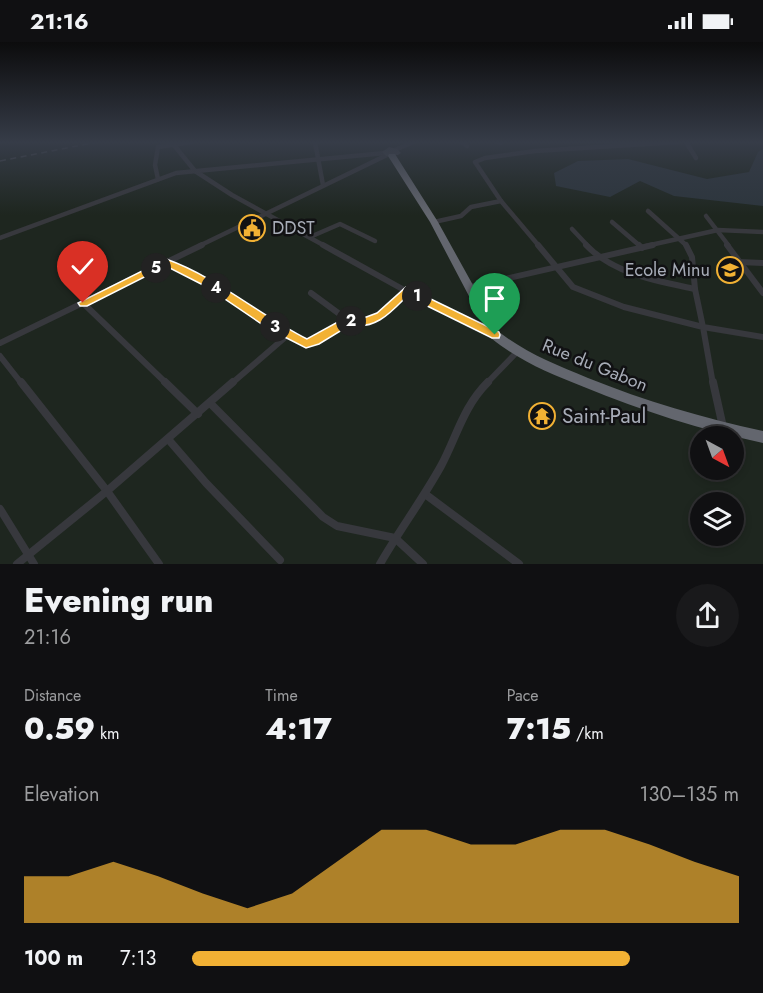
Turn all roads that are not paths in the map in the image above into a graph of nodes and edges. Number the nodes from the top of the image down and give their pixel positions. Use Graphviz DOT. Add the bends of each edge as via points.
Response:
graph roads {
  1 [pos="155,166"];
  2 [pos="191,166"];
  3 [pos="239,166"];
  4 [pos="320,166"];
  5 [pos="362,166"];
  6 [pos="399,166"];
  7 [pos="477,166"];
  8 [pos="195,171"];
  9 [pos="158,179"];
  10 [pos="323,185"];
  11 [pos="501,201"];
  12 [pos="648,211"];
  13 [pos="267,213"];
  14 [pos="706,216"];
  15 [pos="434,222"];
  16 [pos="612,222"];
  17 [pos="572,229"];
  18 [pos="718,230"];
  19 [pos="763,232"];
  20 [pos="310,237"];
  21 [pos="0,238"];
  22 [pos="682,240"];
  23 [pos="375,241"];
  24 [pos="642,248"];
  25 [pos="599,257"];
  26 [pos="166,262"];
  27 [pos="739,262"];
  28 [pos="763,263"];
  29 [pos="556,268"];
  30 [pos="470,287"];
  31 [pos="695,289"];
  32 [pos="406,291"];
  33 [pos="763,292"];
  34 [pos="311,293"];
  35 [pos="83,303"];
  36 [pos="349,321"];
  37 [pos="704,327"];
  38 [pos="289,334"];
  39 [pos="495,335"];
  40 [pos="763,337"];
  41 [pos="0,344"];
  42 [pos="517,352"];
  43 [pos="0,356"];
  44 [pos="210,404"];
  45 [pos="198,414"];
  46 [pos="719,426"];
  47 [pos="723,426"];
  48 [pos="744,432"];
  49 [pos="763,437"];
  50 [pos="168,439"];
  51 [pos="107,491"];
  52 [pos="425,494"];
  53 [pos="0,508"];
  54 [pos="395,538"];
  55 [pos="28,554"];
  56 [pos="280,560"];
  57 [pos="17,564"];
  58 [pos="34,564"];
  59 [pos="159,564"];
  60 [pos="380,564"];
  61 [pos="423,564"];
  62 [pos="519,564"];
  1 -- 9 [label="street"];
  2 -- 8 [label="street"];
  3 -- 8 [label="street"];
  4 -- 10 [label="street"];
  5 -- 10 [label="street"];
  6 -- 15 [label="highway"];
  7 -- 11 [label="street"];
  8 -- 9 [label="street"];
  8 -- 13 [label="street, Rue du Gabon"];
  9 -- 21 [label="street"];
  10 -- 13 [label="street"];
  11 -- 15 [label="street" via="471,207 461,216"];
  11 -- 29 [label="street"];
  12 -- 22 [label="street"];
  13 -- 20 [label="street, Rue du Gabon"];
  13 -- 26 [label="street"];
  14 -- 18 [label="street"];
  15 -- 30 [label="highway"];
  16 -- 24 [label="street"];
  17 -- 25 [label="street"];
  18 -- 19 [label="street"];
  18 -- 22 [label="street"];
  18 -- 27 [label="street"];
  20 -- 23 [label="street" via="340,224"];
  20 -- 32 [label="street, Rue du Gabon"];
  22 -- 24 [label="street"];
  22 -- 31 [label="street" via="692,257"];
  24 -- 25 [label="street"];
  25 -- 29 [label="street"];
  25 -- 31 [label="street" via="638,274"];
  26 -- 35 [label="street"];
  26 -- 38 [label="street"];
  27 -- 28 [label="street"];
  27 -- 33 [label="street"];
  29 -- 30 [label="street"];
  29 -- 37 [label="street" via="573,287 598,297"];
  30 -- 39 [label="highway"];
  31 -- 37 [label="street"];
  32 -- 36 [label="street" via="381,316 362,323"];
  32 -- 39 [label="street, Rue du Gabon"];
  34 -- 36 [label="street"];
  35 -- 41 [label="street"];
  35 -- 45 [label="street"];
  36 -- 38 [label="street" via="310,343"];
  37 -- 40 [label="street"];
  37 -- 47 [label="street"];
  38 -- 44 [label="street"];
  39 -- 42 [label="highway, Rue du Gabon"];
  42 -- 46 [label="highway, Rue du Gabon" via="650,407"];
  42 -- 52 [label="street" via="467,407"];
  43 -- 51 [label="street"];
  44 -- 45 [label="street"];
  44 -- 54 [label="street" via="322,517 337,526"];
  45 -- 50 [label="street"];
  48 -- 49 [label="highway, Rue du Gabon"];
  50 -- 51 [label="street"];
  50 -- 56 [label="street"];
  51 -- 55 [label="street"];
  51 -- 59 [label="street"];
  52 -- 54 [label="street"];
  52 -- 62 [label="street"];
  53 -- 55 [label="street"];
  54 -- 60 [label="street"];
  54 -- 61 [label="street"];
  55 -- 57 [label="street"];
  55 -- 58 [label="street"];
}
